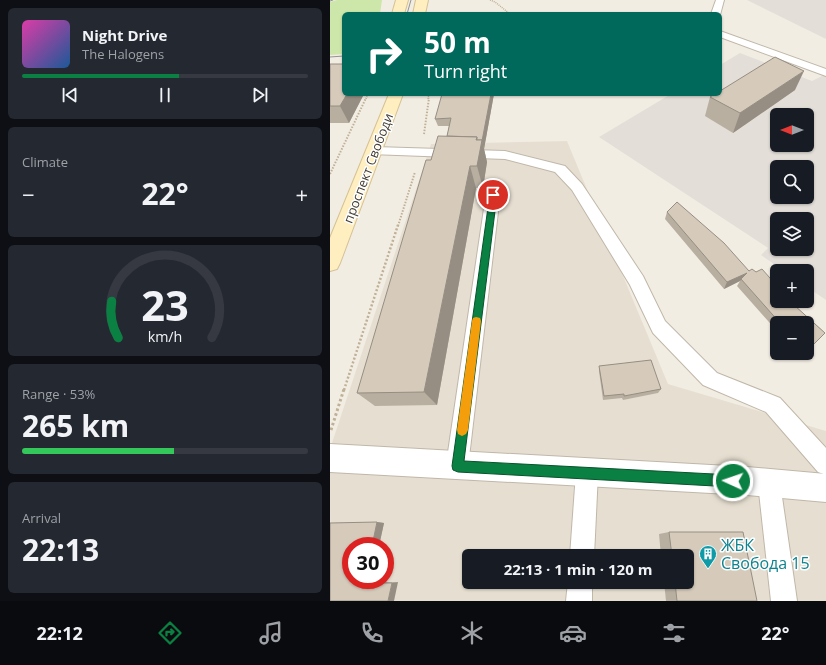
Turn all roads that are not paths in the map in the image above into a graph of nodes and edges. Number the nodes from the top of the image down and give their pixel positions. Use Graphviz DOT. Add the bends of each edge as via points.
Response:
graph roads {
  1 [pos="402,0"];
  2 [pos="422,0"];
  3 [pos="720,0"];
  4 [pos="399,12"];
  5 [pos="419,12"];
  6 [pos="717,12"];
  7 [pos="722,35"];
  8 [pos="826,73"];
  9 [pos="395,96"];
  10 [pos="375,151"];
  11 [pos="493,195"];
  12 [pos="330,263"];
  13 [pos="330,458"];
  14 [pos="826,464"];
  15 [pos="458,466"];
  16 [pos="587,473"];
  17 [pos="769,483"];
  18 [pos="826,488"];
  19 [pos="582,549"];
  20 [pos="580,589"];
  21 [pos="579,601"];
  22 [pos="784,601"];
  1 -- 4 [label="main road"];
  2 -- 5 [label="main road"];
  3 -- 6 [label="lane"];
  7 -- 8 [label="lane"];
  9 -- 10 [label="main road, проспект Свободи"];
  10 -- 12 [label="main road, проспект Свободи"];
  10 -- 14 [label="lane" via="505,155 560,169 577,187 637,281 659,327 710,379 773,405"];
  11 -- 15 [label="lane"];
  13 -- 15 [label="street"];
  15 -- 16 [label="street"];
  16 -- 17 [label="street"];
  16 -- 19 [label="lane"];
  17 -- 18 [label="street"];
  17 -- 22 [label="lane"];
  20 -- 21 [label="lane"];
}
